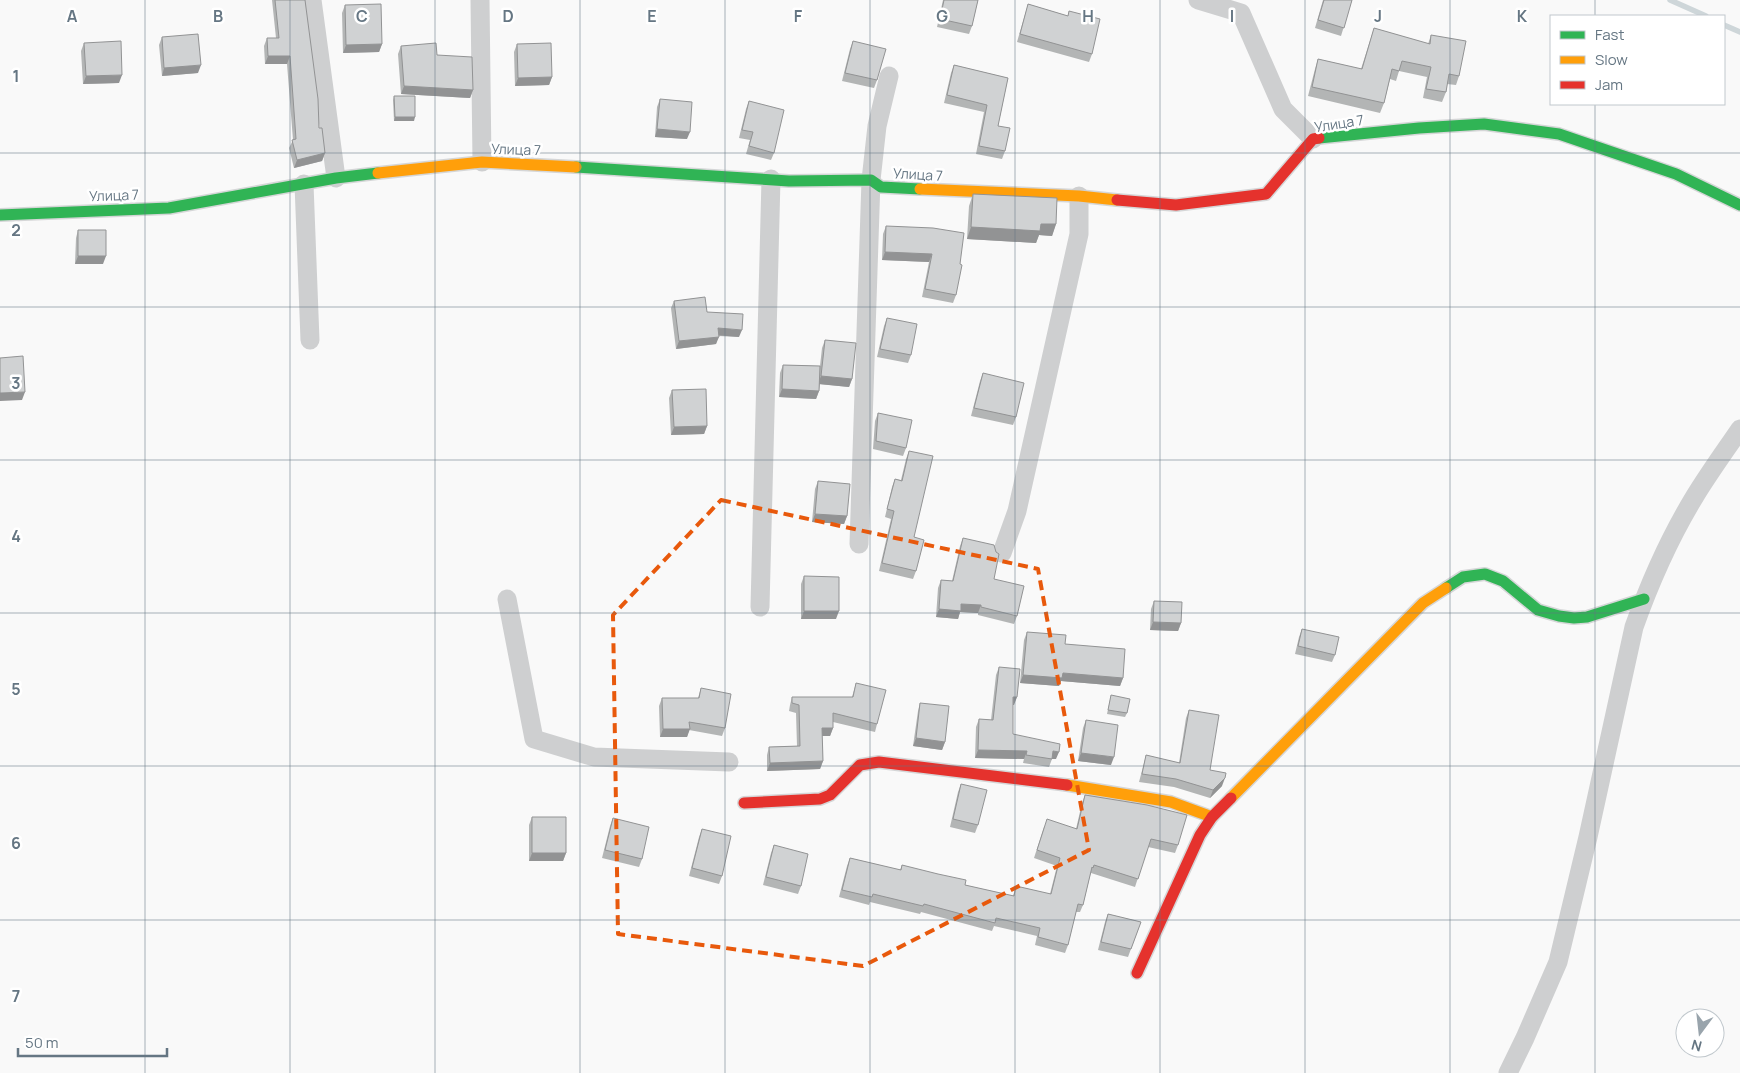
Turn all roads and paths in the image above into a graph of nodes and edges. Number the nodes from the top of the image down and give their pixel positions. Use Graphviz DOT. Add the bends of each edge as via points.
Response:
graph roads {
  1 [pos="312,0"];
  2 [pos="480,0"];
  3 [pos="1198,0"];
  4 [pos="889,76"];
  5 [pos="1314,139"];
  6 [pos="482,162"];
  7 [pos="336,178"];
  8 [pos="771,179"];
  9 [pos="870,180"];
  10 [pos="304,184"];
  11 [pos="1079,196"];
  12 [pos="1740,205"];
  13 [pos="0,214"];
  14 [pos="310,340"];
  15 [pos="1740,429"];
  16 [pos="859,544"];
  17 [pos="1002,553"];
  18 [pos="1644,598"];
  19 [pos="507,599"];
  20 [pos="760,607"];
  21 [pos="729,762"];
  22 [pos="744,803"];
  23 [pos="1212,817"];
  24 [pos="1137,973"];
  25 [pos="1508,1073"];
  1 -- 7 [label="street"];
  2 -- 6 [label="street"];
  3 -- 5 [label="street" via="1241,13 1283,109"];
  4 -- 9 [label="street" via="877,126"];
  5 -- 11 [label="street, Улица 7" via="1266,194 1176,205"];
  5 -- 12 [label="street, Улица 7" via="1484,124 1559,134 1676,174"];
  6 -- 7 [label="street, Улица 7"];
  6 -- 8 [label="street, Улица 7"];
  7 -- 10 [label="street, Улица 7"];
  8 -- 9 [label="street, Улица 7"];
  8 -- 20 [label="street"];
  9 -- 11 [label="street, Улица 7" via="881,187"];
  9 -- 16 [label="street"];
  10 -- 13 [label="street, Улица 7" via="169,208"];
  10 -- 14 [label="street"];
  11 -- 17 [label="street" via="1079,234 1017,511"];
  15 -- 18 [label="street" via="1696,495"];
  18 -- 23 [label="street" via="1588,617 1574,618 1538,610 1503,580 1485,574 1463,577 1423,603"];
  18 -- 25 [label="street" via="1634,628 1558,962"];
  19 -- 21 [label="street" via="534,739 594,756"];
  22 -- 23 [label="street" via="820,799 830,795 860,765 880,762 1162,800"];
  23 -- 24 [label="street" via="1200,835"];
}
